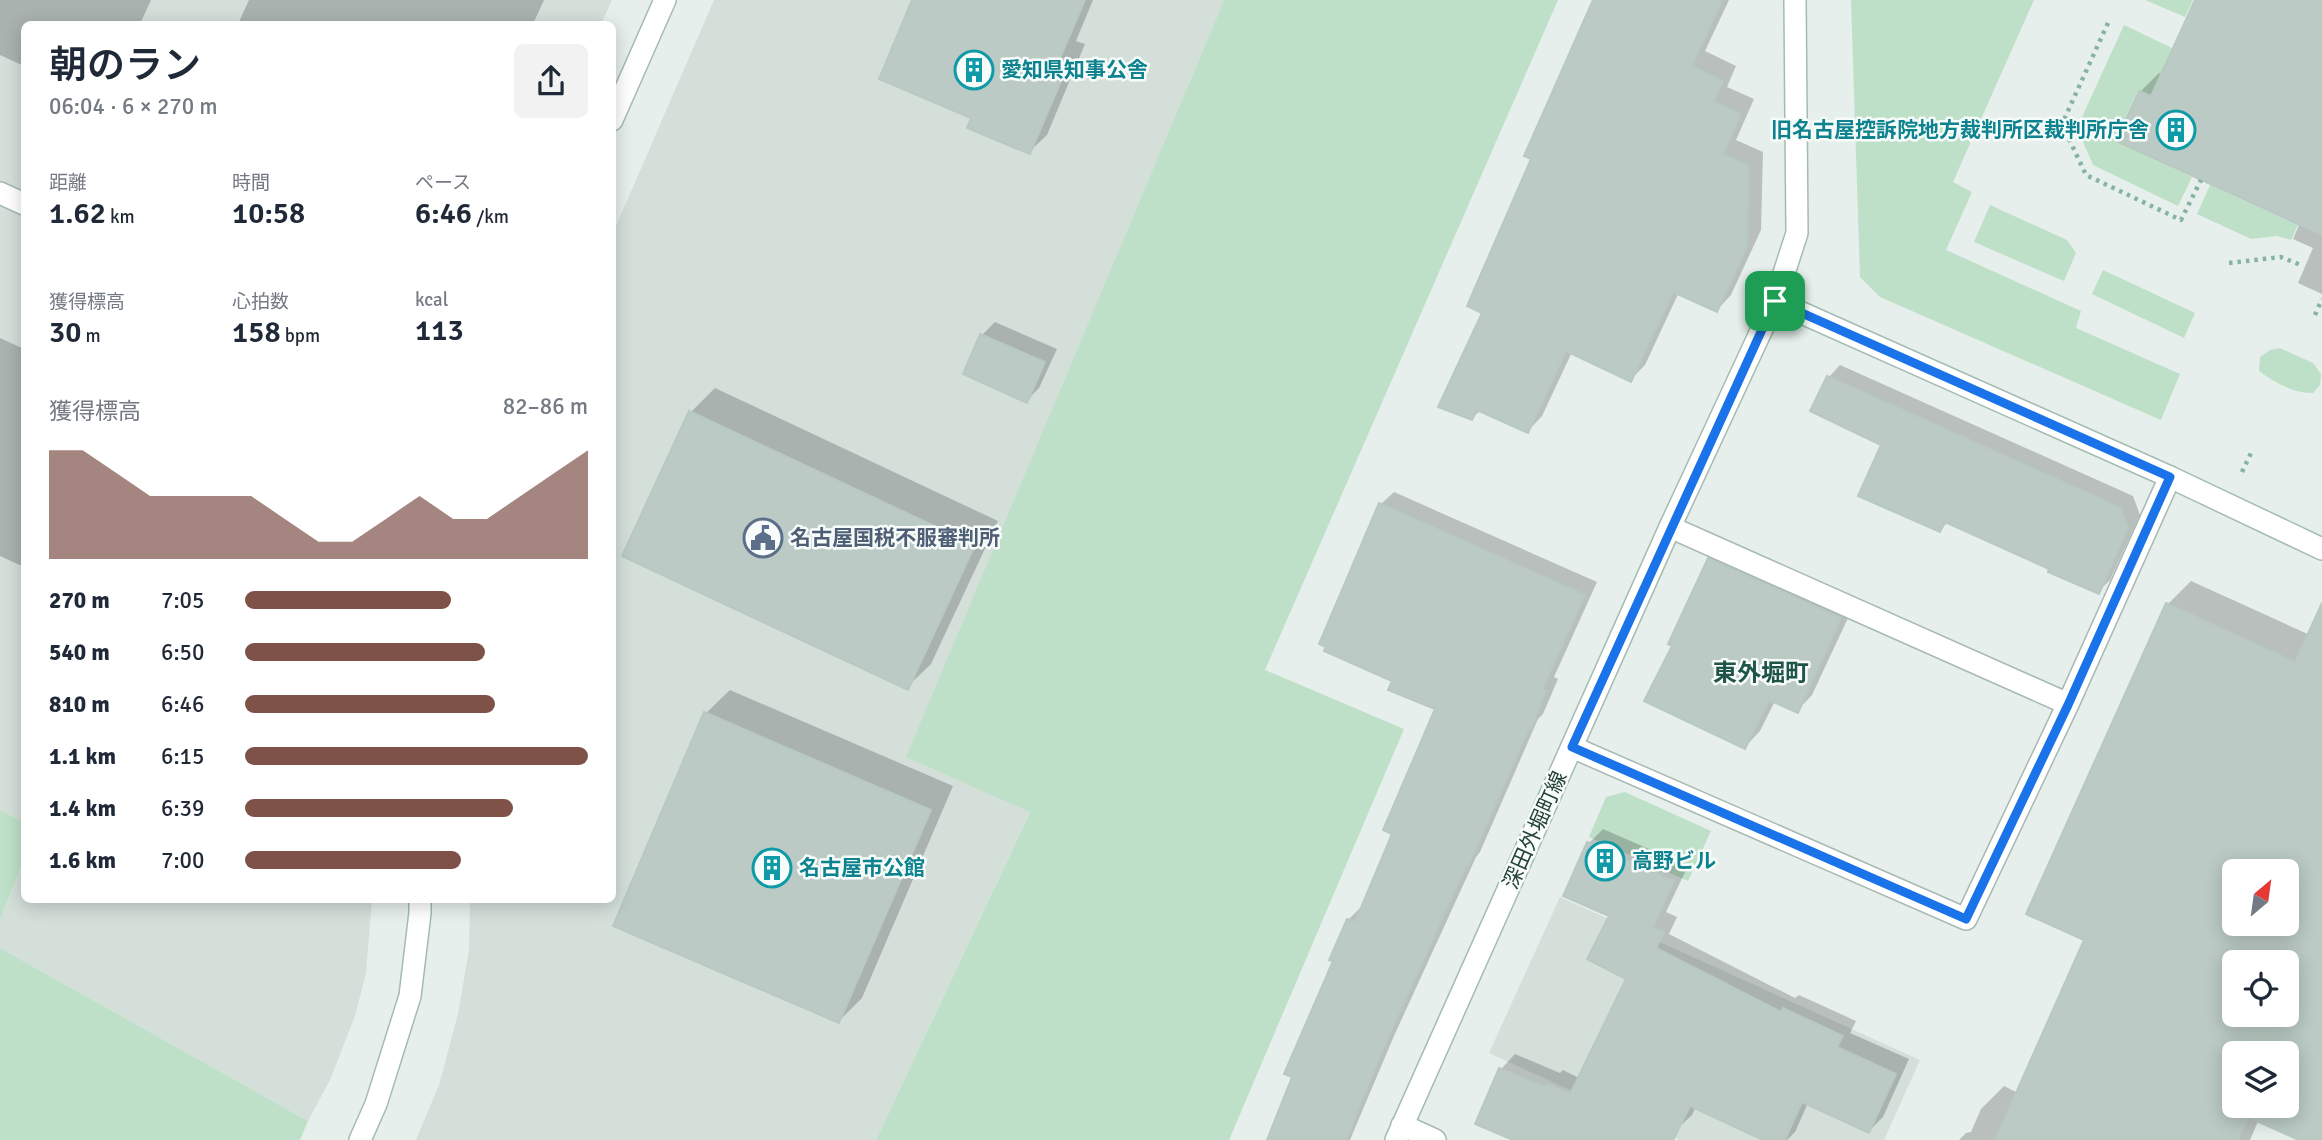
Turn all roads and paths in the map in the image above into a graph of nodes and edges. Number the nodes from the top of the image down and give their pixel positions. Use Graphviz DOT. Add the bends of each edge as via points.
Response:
graph roads {
  1 [pos="665,0"];
  2 [pos="1796,0"];
  3 [pos="2108,23"];
  4 [pos="616,111"];
  5 [pos="2201,180"];
  6 [pos="0,193"];
  7 [pos="21,203"];
  8 [pos="2229,262"];
  9 [pos="2303,266"];
  10 [pos="2322,299"];
  11 [pos="1775,301"];
  12 [pos="2315,315"];
  13 [pos="2252,451"];
  14 [pos="2242,472"];
  15 [pos="2170,477"];
  16 [pos="1670,527"];
  17 [pos="2322,549"];
  18 [pos="2068,705"];
  19 [pos="1572,747"];
  20 [pos="419,903"];
  21 [pos="1399,1133"];
  22 [pos="360,1140"];
  23 [pos="1435,1140"];
  1 -- 4 [label="street"];
  2 -- 11 [label="street, 深田外堀町線" via="1797,233"];
  3 -- 5 [label="path" via="2062,124 2086,174 2181,220"];
  6 -- 7 [label="street"];
  8 -- 9 [label="path" via="2281,257"];
  10 -- 12 [label="path"];
  11 -- 15 [label="street"];
  11 -- 16 [label="street, 深田外堀町線"];
  13 -- 14 [label="path"];
  15 -- 17 [label="street"];
  15 -- 18 [label="street"];
  16 -- 18 [label="street"];
  16 -- 19 [label="street, 深田外堀町線"];
  18 -- 19 [label="street" via="1966,919"];
  19 -- 21 [label="street, 深田外堀町線"];
  20 -- 22 [label="street" via="410,996"];
  21 -- 23 [label="street"];
}
